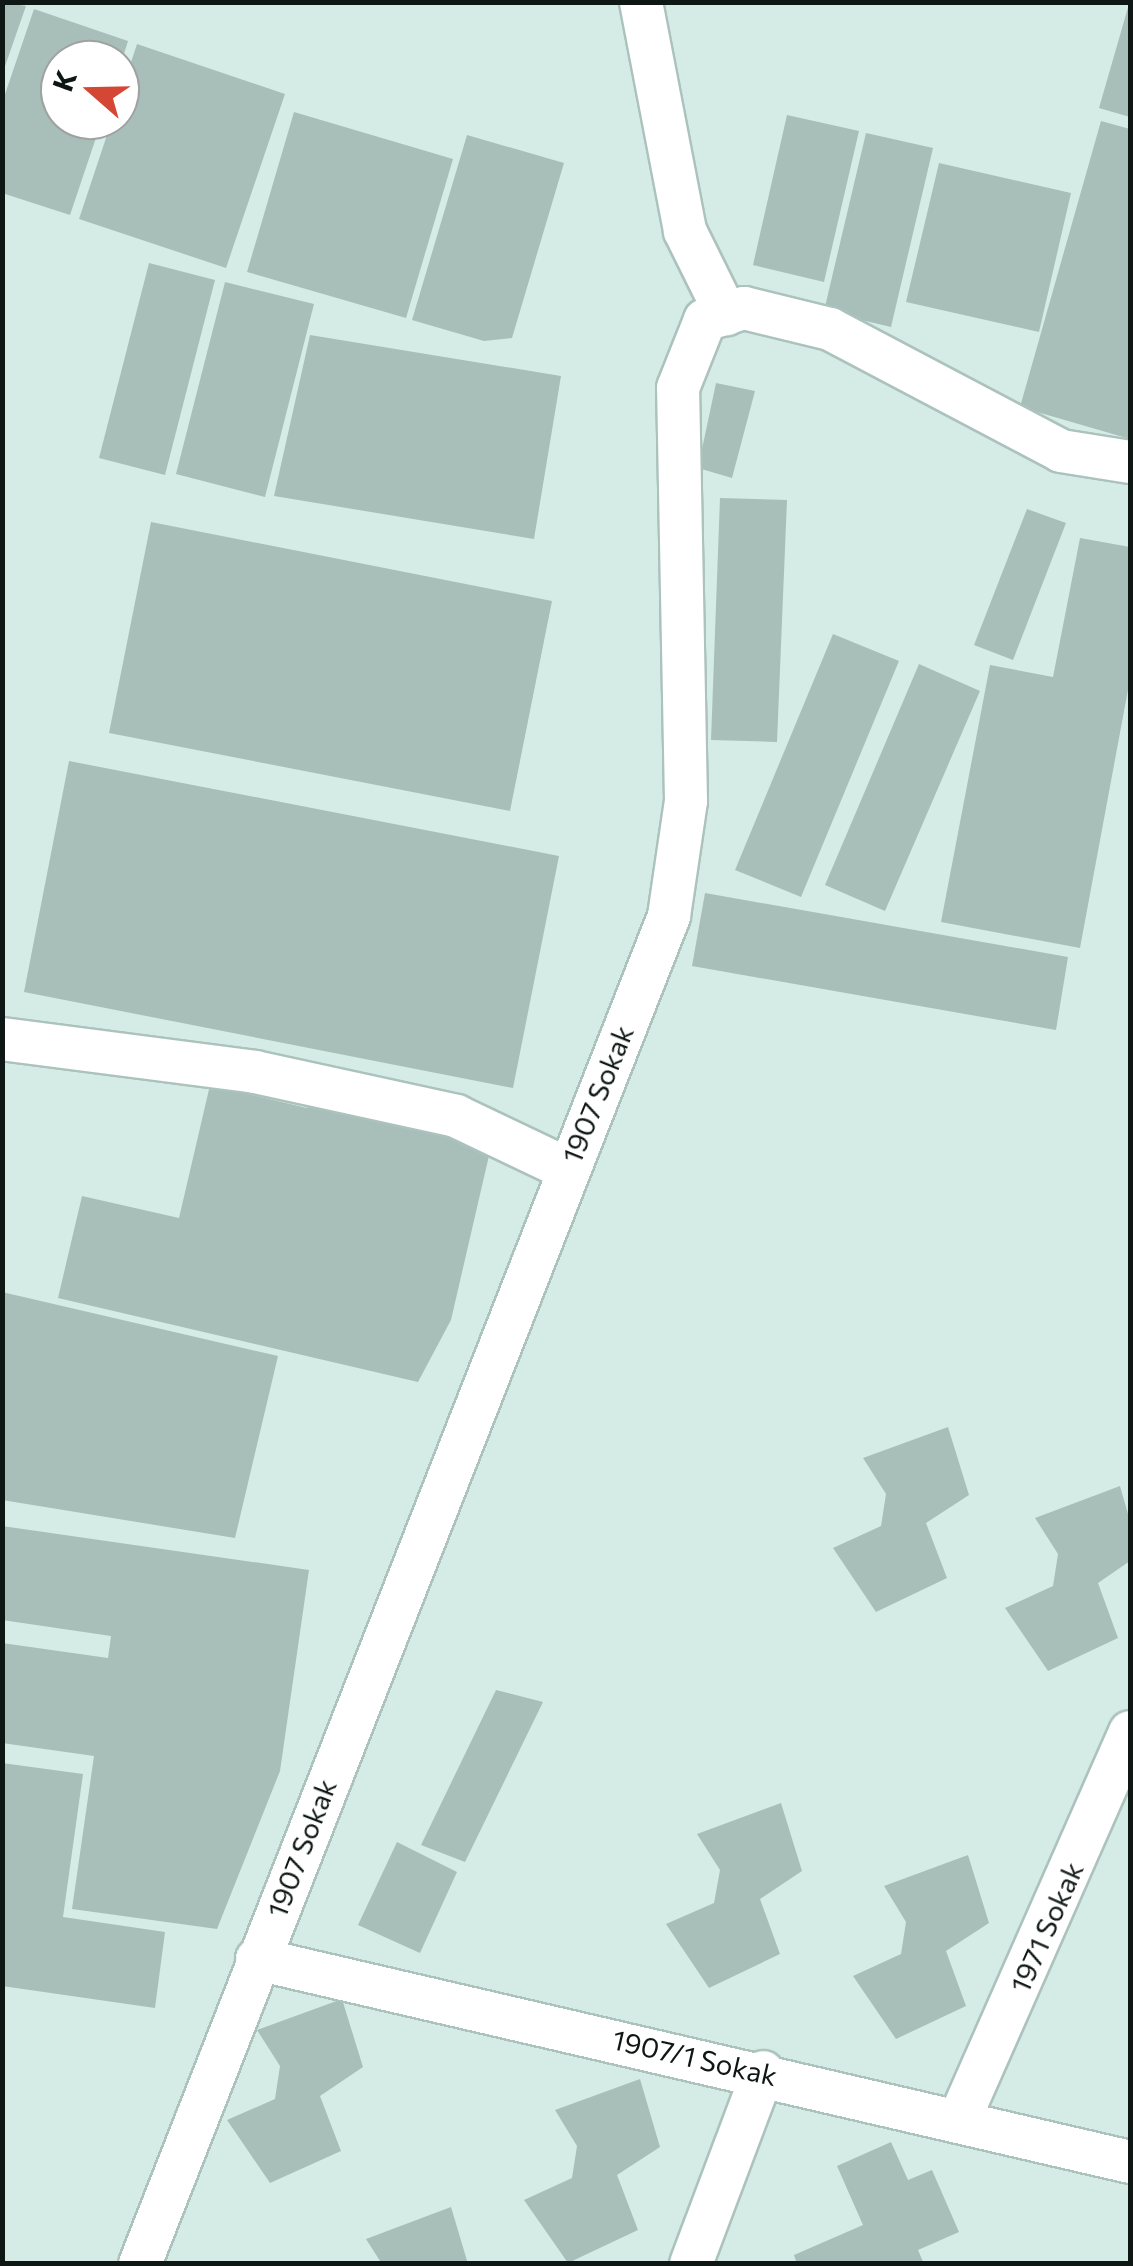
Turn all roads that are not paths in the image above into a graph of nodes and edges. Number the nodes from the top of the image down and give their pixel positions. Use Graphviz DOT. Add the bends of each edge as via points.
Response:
graph roads {
  1 [pos="641,2"];
  2 [pos="726,314"];
  3 [pos="1130,462"];
  4 [pos="2,1040"];
  5 [pos="568,1169"];
  6 [pos="1130,1732"];
  7 [pos="257,1959"];
  8 [pos="762,2072"];
  9 [pos="959,2120"];
  10 [pos="1130,2162"];
  11 [pos="140,2264"];
  12 [pos="691,2264"];
  1 -- 2 [label="street" via="685,231"];
  2 -- 3 [label="street" via="744,308 830,329 1061,451"];
  2 -- 5 [label="street, 1907 Sokak" via="705,320 678,388 686,802 669,916"];
  4 -- 5 [label="street" via="255,1072 456,1116"];
  5 -- 7 [label="street, 1907 Sokak"];
  6 -- 9 [label="street, 1971 Sokak"];
  7 -- 8 [label="street, 1907/1 Sokak"];
  7 -- 11 [label="street, 1907 Sokak"];
  8 -- 9 [label="street, 1907/1 Sokak"];
  8 -- 12 [label="street"];
  9 -- 10 [label="street, 1907/1 Sokak"];
}
